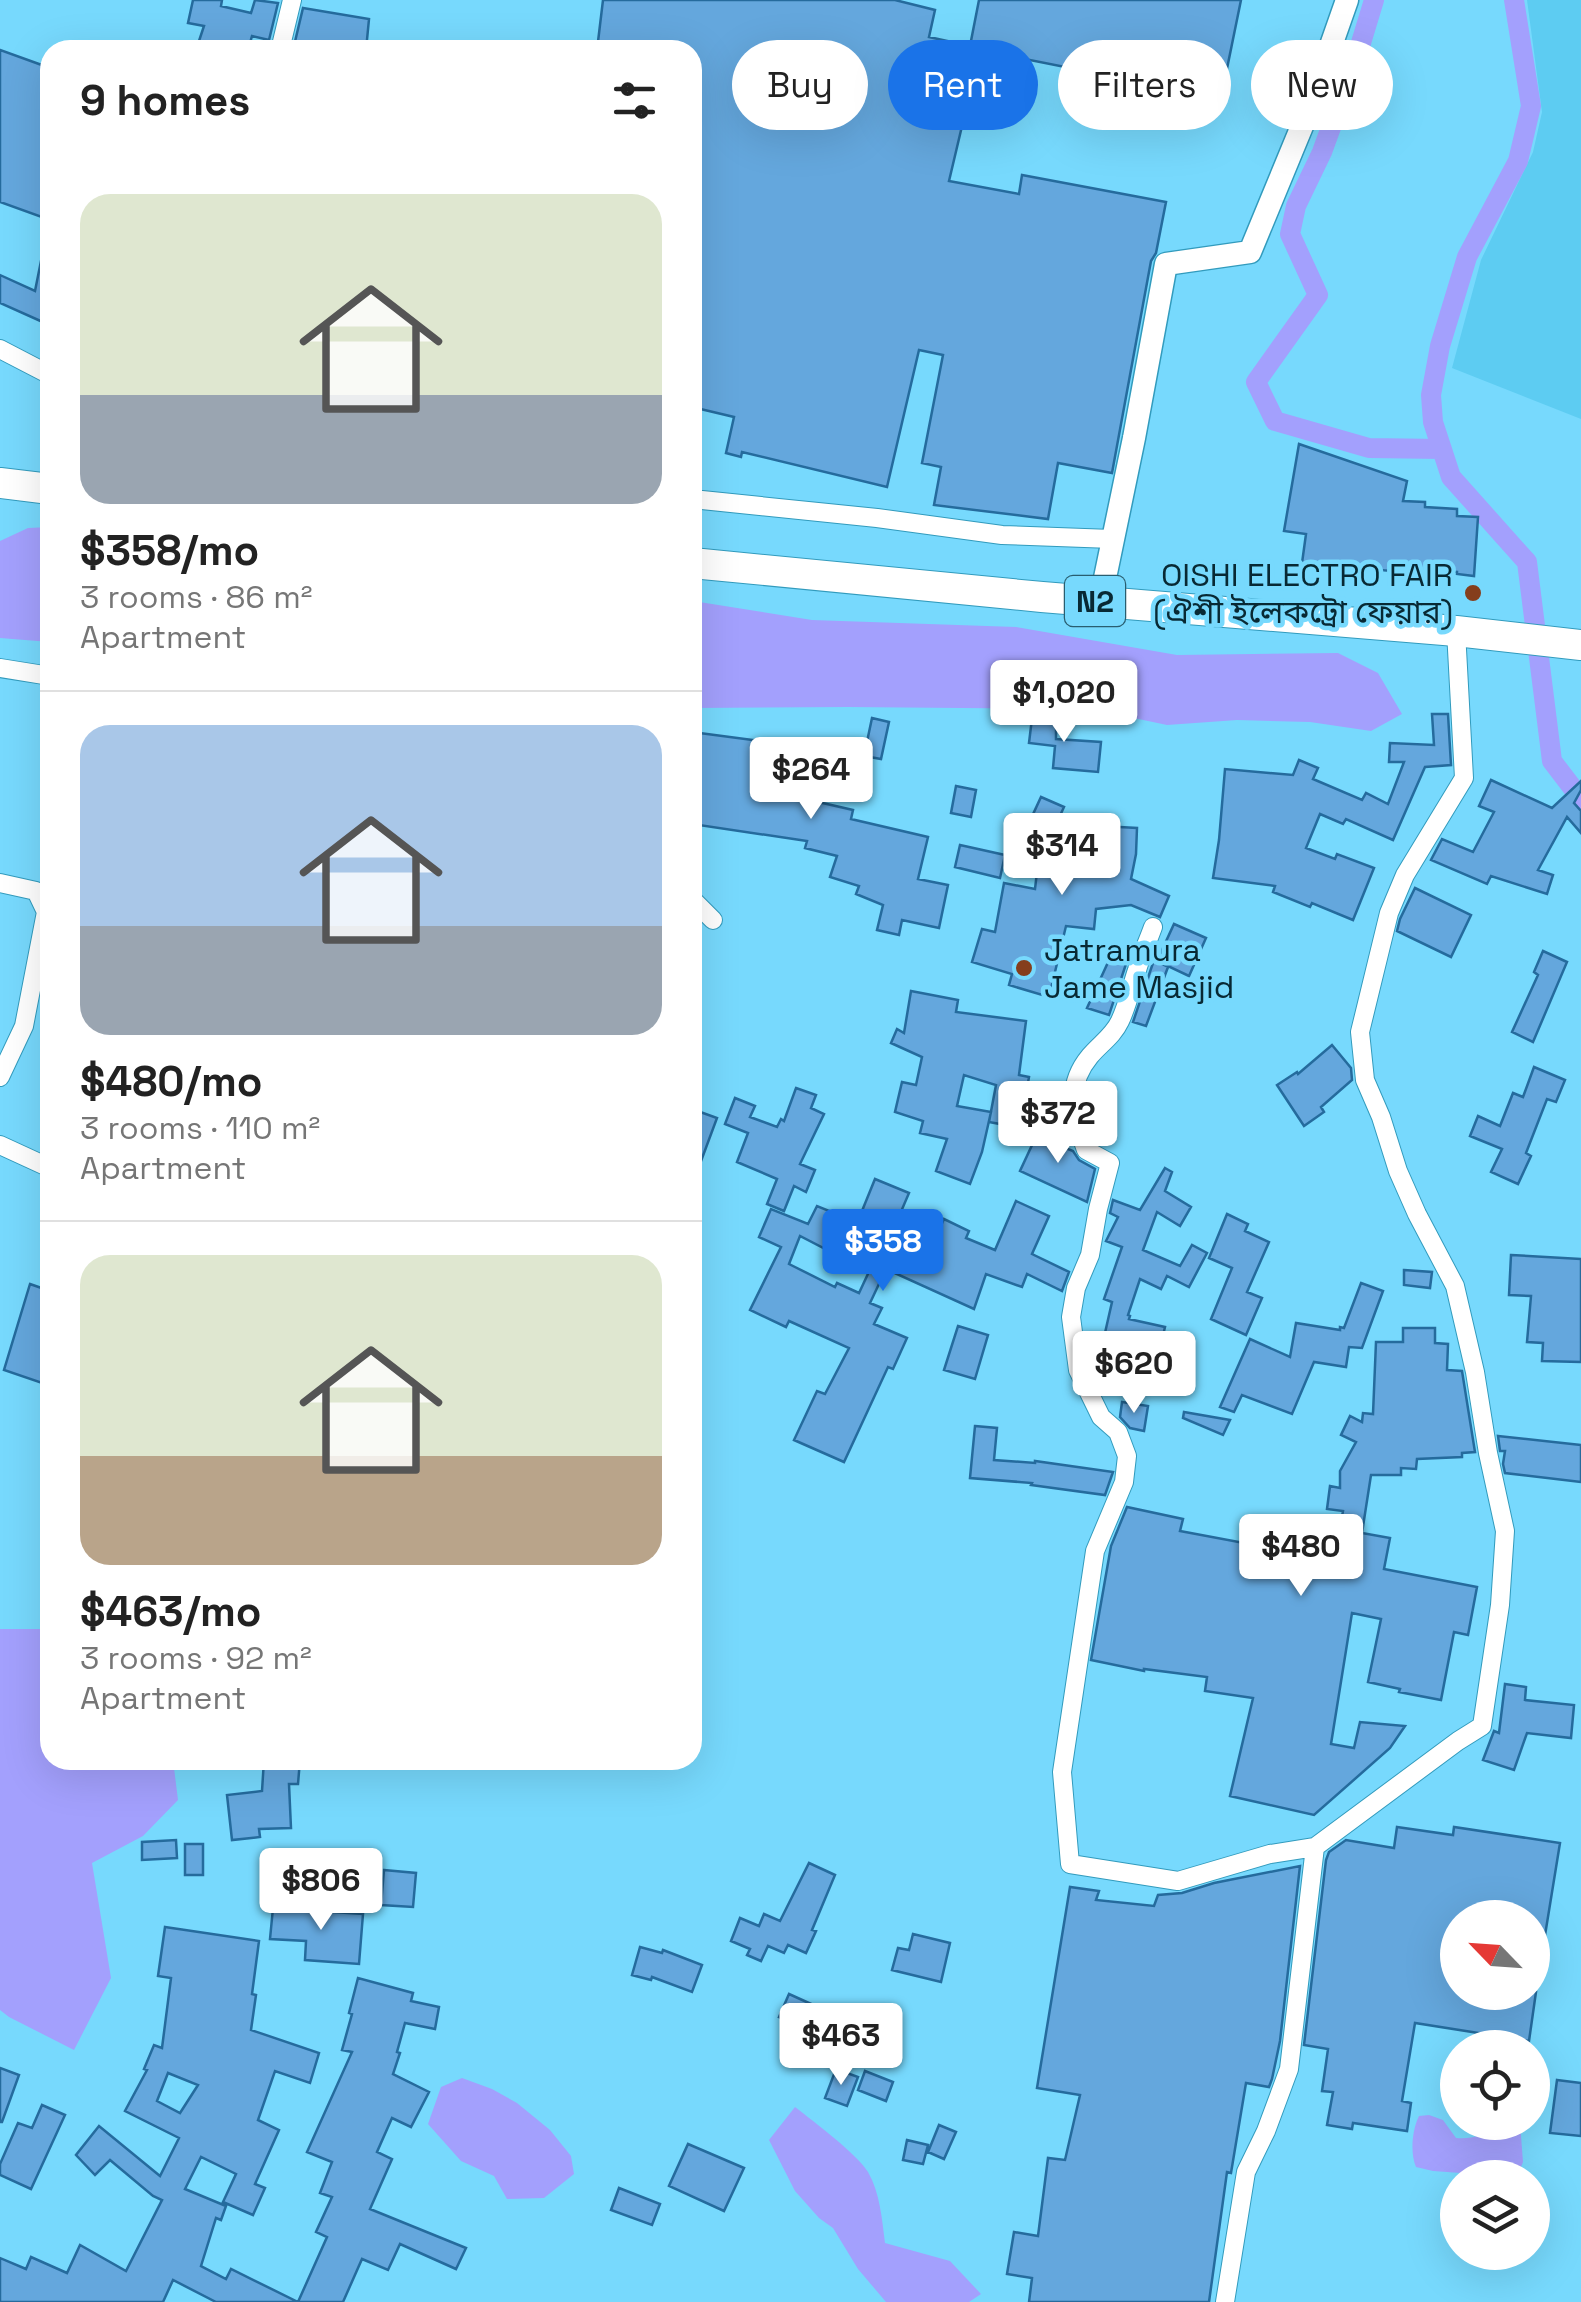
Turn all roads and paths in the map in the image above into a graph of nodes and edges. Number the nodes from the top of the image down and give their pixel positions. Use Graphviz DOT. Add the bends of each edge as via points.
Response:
graph roads {
  1 [pos="292,0"];
  2 [pos="1348,0"];
  3 [pos="282,40"];
  4 [pos="0,348"];
  5 [pos="40,370"];
  6 [pos="0,483"];
  7 [pos="40,489"];
  8 [pos="702,499"];
  9 [pos="1112,539"];
  10 [pos="702,564"];
  11 [pos="1100,602"];
  12 [pos="1456,631"];
  13 [pos="1581,644"];
  14 [pos="0,668"];
  15 [pos="40,674"];
  16 [pos="0,882"];
  17 [pos="40,899"];
  18 [pos="702,910"];
  19 [pos="713,920"];
  20 [pos="1153,927"];
  21 [pos="40,943"];
  22 [pos="0,1077"];
  23 [pos="0,1146"];
  24 [pos="40,1164"];
  25 [pos="1315,1846"];
  26 [pos="1225,2302"];
  1 -- 3 [label="street"];
  2 -- 9 [label="street" via="1250,252 1166,264"];
  4 -- 5 [label="street"];
  6 -- 7 [label="highway"];
  8 -- 9 [label="street" via="1002,535"];
  9 -- 11 [label="street"];
  10 -- 11 [label="highway, N2"];
  11 -- 12 [label="highway, N2"];
  12 -- 13 [label="highway, N2"];
  12 -- 25 [label="street" via="1464,778 1389,913 1360,1032 1365,1080 1398,1171 1455,1286 1505,1531 1500,1605 1482,1726"];
  14 -- 15 [label="street"];
  16 -- 17 [label="street" via="36,891"];
  18 -- 19 [label="street"];
  20 -- 25 [label="street" via="1128,1004 1114,1032 1077,1073 1072,1102 1086,1150 1110,1163 1070,1317 1078,1370 1127,1456 1124,1482 1095,1551 1062,1772 1070,1864 1178,1881"];
  21 -- 22 [label="street" via="24,1026"];
  23 -- 24 [label="street"];
  25 -- 26 [label="street" via="1289,2069 1246,2172"];
}
